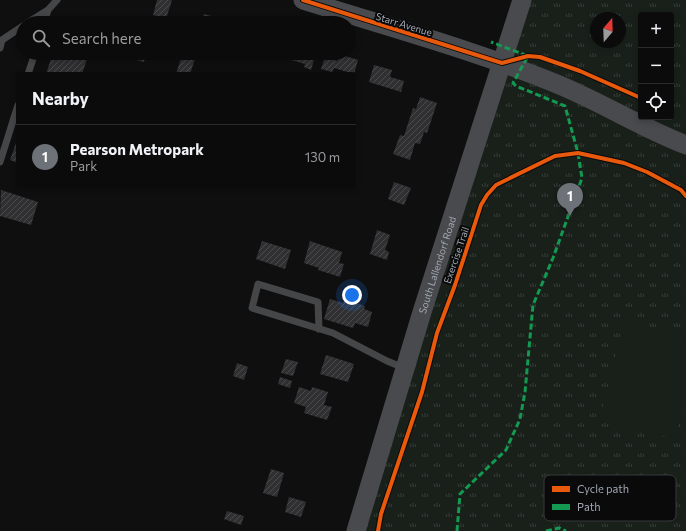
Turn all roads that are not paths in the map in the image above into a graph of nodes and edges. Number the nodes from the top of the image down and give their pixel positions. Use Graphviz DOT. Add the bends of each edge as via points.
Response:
graph roads {
  1 [pos="57,0"];
  2 [pos="303,0"];
  3 [pos="522,0"];
  4 [pos="48,10"];
  5 [pos="38,16"];
  6 [pos="46,16"];
  7 [pos="354,16"];
  8 [pos="356,17"];
  9 [pos="16,31"];
  10 [pos="0,48"];
  11 [pos="32,60"];
  12 [pos="502,63"];
  13 [pos="29,72"];
  14 [pos="16,111"];
  15 [pos="686,145"];
  16 [pos="0,162"];
  17 [pos="319,329"];
  18 [pos="406,369"];
  19 [pos="356,531"];
  1 -- 4 [label="lane"];
  2 -- 7 [label="street, Starr Avenue"];
  3 -- 12 [label="street, South Lallendorf Road"];
  4 -- 5 [label="lane"];
  4 -- 6 [label="lane"];
  8 -- 12 [label="street, Starr Avenue"];
  9 -- 10 [label="lane" via="2,40"];
  11 -- 13 [label="lane"];
  12 -- 15 [label="street, Starr Avenue" via="558,84"];
  12 -- 18 [label="street, South Lallendorf Road"];
  14 -- 16 [label="lane"];
  17 -- 17 [label="lane" via="252,308 258,284 318,302"];
  17 -- 18 [label="lane" via="333,333"];
  18 -- 19 [label="street, South Lallendorf Road"];
}
